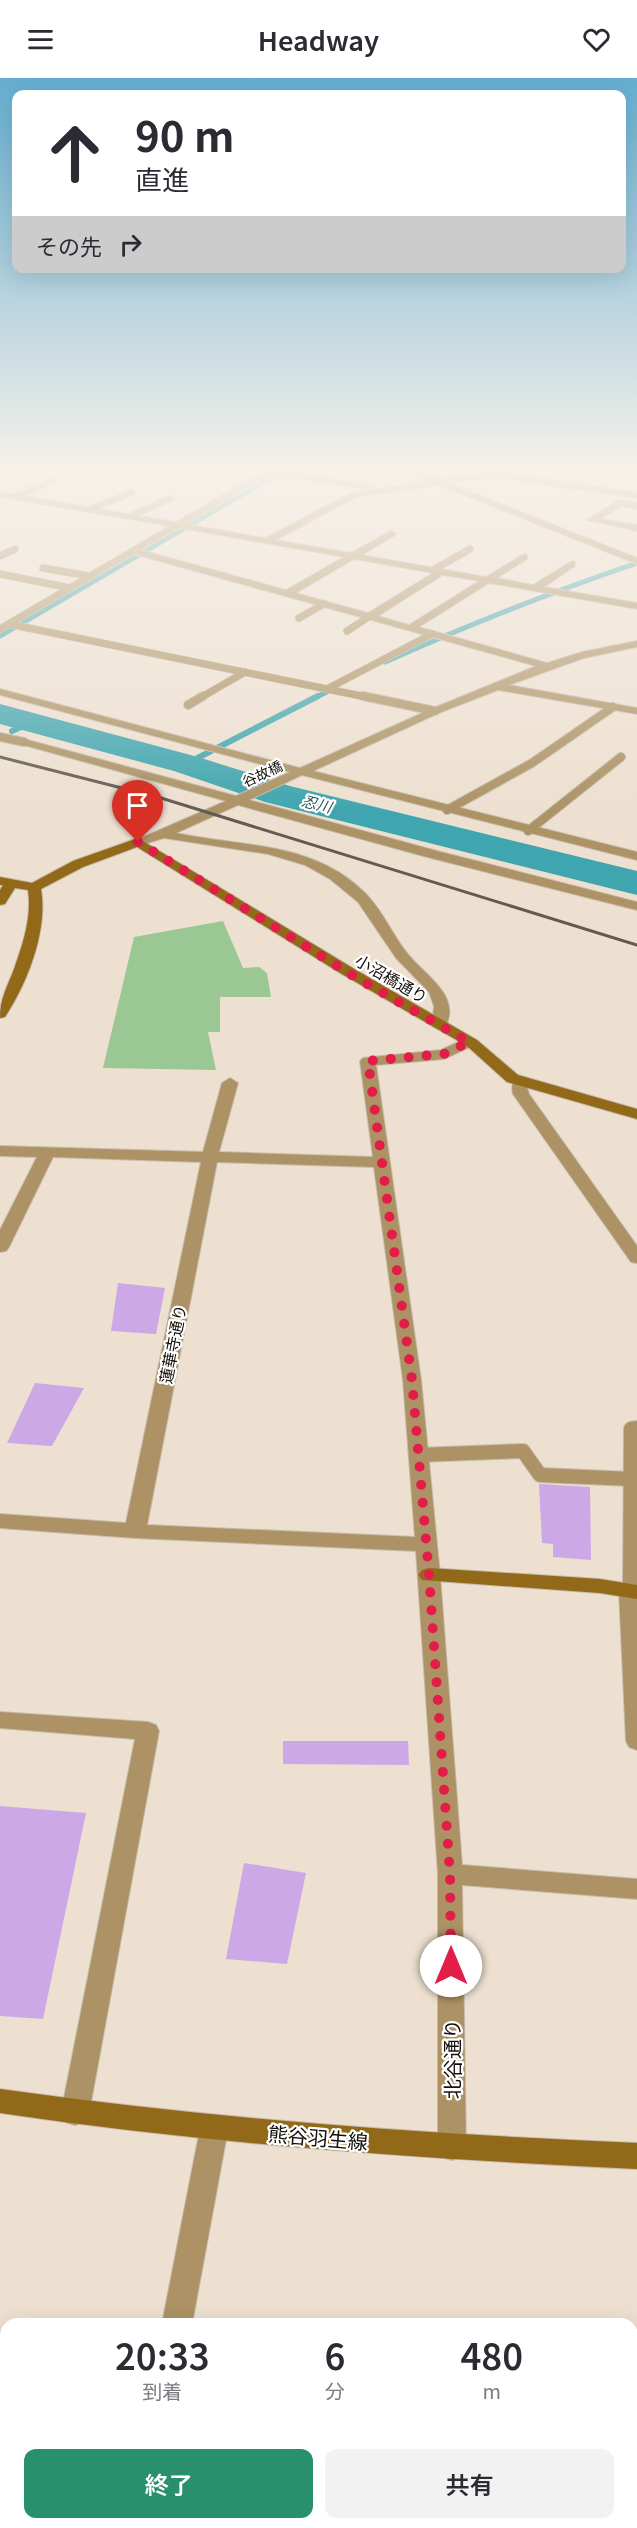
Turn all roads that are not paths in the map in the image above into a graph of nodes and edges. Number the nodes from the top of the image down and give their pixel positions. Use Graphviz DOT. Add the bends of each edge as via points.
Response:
graph roads {
  1 [pos="49,584"];
  2 [pos="76,584"];
  3 [pos="252,584"];
  4 [pos="304,584"];
  5 [pos="417,584"];
  6 [pos="482,584"];
  7 [pos="514,584"];
  8 [pos="541,584"];
  9 [pos="70,588"];
  10 [pos="535,588"];
  11 [pos="287,594"];
  12 [pos="324,604"];
  13 [pos="637,606"];
  14 [pos="370,616"];
  15 [pos="299,618"];
  16 [pos="9,624"];
  17 [pos="411,628"];
  18 [pos="0,629"];
  19 [pos="347,631"];
  20 [pos="432,634"];
  21 [pos="637,644"];
  22 [pos="547,666"];
  23 [pos="245,672"];
  24 [pos="500,687"];
  25 [pos="327,688"];
  26 [pos="0,692"];
  27 [pos="188,705"];
  28 [pos="613,707"];
  29 [pos="435,711"];
  30 [pos="637,711"];
  31 [pos="0,737"];
  32 [pos="24,742"];
  33 [pos="621,757"];
  34 [pos="299,772"];
  35 [pos="237,800"];
  36 [pos="447,810"];
  37 [pos="528,831"];
  38 [pos="163,834"];
  39 [pos="138,842"];
  40 [pos="637,856"];
  41 [pos="5,883"];
  42 [pos="34,887"];
  43 [pos="0,901"];
  44 [pos="637,906"];
  45 [pos="0,1014"];
  46 [pos="439,1026"];
  47 [pos="469,1042"];
  48 [pos="520,1082"];
  49 [pos="230,1083"];
  50 [pos="637,1114"];
  51 [pos="0,1151"];
  52 [pos="47,1153"];
  53 [pos="210,1157"];
  54 [pos="383,1162"];
  55 [pos="0,1247"];
  56 [pos="637,1258"];
  57 [pos="637,1428"];
  58 [pos="418,1455"];
  59 [pos="631,1479"];
  60 [pos="0,1521"];
  61 [pos="135,1531"];
  62 [pos="426,1544"];
  63 [pos="429,1575"];
  64 [pos="633,1592"];
  65 [pos="0,1720"];
  66 [pos="637,1742"];
  67 [pos="450,1874"];
  68 [pos="637,1889"];
  69 [pos="0,2102"];
  70 [pos="75,2113"];
  71 [pos="214,2129"];
  72 [pos="452,2148"];
  73 [pos="637,2156"];
  74 [pos="178,2318"];
  1 -- 9 [label="lane"];
  2 -- 9 [label="street"];
  3 -- 11 [label="street"];
  4 -- 11 [label="street"];
  5 -- 14 [label="street"];
  6 -- 17 [label="street"];
  7 -- 10 [label="street"];
  8 -- 10 [label="street"];
  9 -- 16 [label="lane"];
  10 -- 13 [label="street"];
  11 -- 12 [label="street"];
  12 -- 14 [label="street"];
  12 -- 15 [label="lane"];
  14 -- 17 [label="street"];
  14 -- 19 [label="lane"];
  16 -- 18 [label="lane"];
  16 -- 23 [label="lane"];
  17 -- 20 [label="street"];
  20 -- 22 [label="street"];
  20 -- 25 [label="lane"];
  21 -- 22 [label="street, 谷故橋"];
  22 -- 24 [label="street, 谷故橋"];
  23 -- 25 [label="lane"];
  23 -- 27 [label="lane"];
  24 -- 28 [label="street"];
  24 -- 29 [label="street, 谷故橋"];
  25 -- 29 [label="lane"];
  26 -- 34 [label="street"];
  28 -- 30 [label="street"];
  28 -- 36 [label="lane" via="532,763"];
  29 -- 34 [label="street, 谷故橋"];
  31 -- 32 [label="lane"];
  32 -- 35 [label="street"];
  33 -- 37 [label="lane"];
  34 -- 35 [label="street, 谷故橋"];
  34 -- 36 [label="street"];
  35 -- 38 [label="street, 谷故橋"];
  35 -- 44 [label="street" via="432,855"];
  36 -- 37 [label="street"];
  37 -- 40 [label="street"];
  38 -- 39 [label="street, 谷故橋"];
  38 -- 46 [label="street" via="288,853 339,879 363,900 406,961 433,988 443,1007"];
  39 -- 42 [label="street" via="78,864"];
  39 -- 46 [label="street, 小沼橋通り"];
  41 -- 42 [label="street"];
  41 -- 43 [label="street"];
  42 -- 45 [label="street" via="38,906 34,934"];
  46 -- 47 [label="street, 小沼橋通り"];
  47 -- 48 [label="street, 小沼橋通り" via="484,1051 504,1075"];
  47 -- 54 [label="street, 北谷通り" via="444,1054 368,1061"];
  48 -- 50 [label="street, 小沼橋通り"];
  48 -- 56 [label="street" via="521,1094"];
  49 -- 53 [label="street, 蓮華寺通り"];
  51 -- 52 [label="street"];
  52 -- 53 [label="street"];
  52 -- 55 [label="street"];
  53 -- 54 [label="street"];
  53 -- 61 [label="street, 蓮華寺通り"];
  54 -- 58 [label="street, 北谷通り"];
  57 -- 59 [label="lane" via="631,1429"];
  58 -- 59 [label="lane" via="523,1451 540,1475"];
  58 -- 62 [label="street, 北谷通り"];
  59 -- 64 [label="lane"];
  60 -- 61 [label="street"];
  61 -- 62 [label="street"];
  62 -- 63 [label="street, 北谷通り"];
  63 -- 64 [label="street" via="600,1586"];
  63 -- 67 [label="street, 北谷通り"];
  64 -- 66 [label="street"];
  65 -- 70 [label="street" via="148,1731"];
  67 -- 68 [label="street"];
  67 -- 72 [label="street, 北谷通り"];
  69 -- 70 [label="street, 熊谷羽生線"];
  70 -- 71 [label="street, 熊谷羽生線"];
  71 -- 72 [label="street, 熊谷羽生線"];
  71 -- 74 [label="street"];
  72 -- 73 [label="street, 熊谷羽生線"];
}
